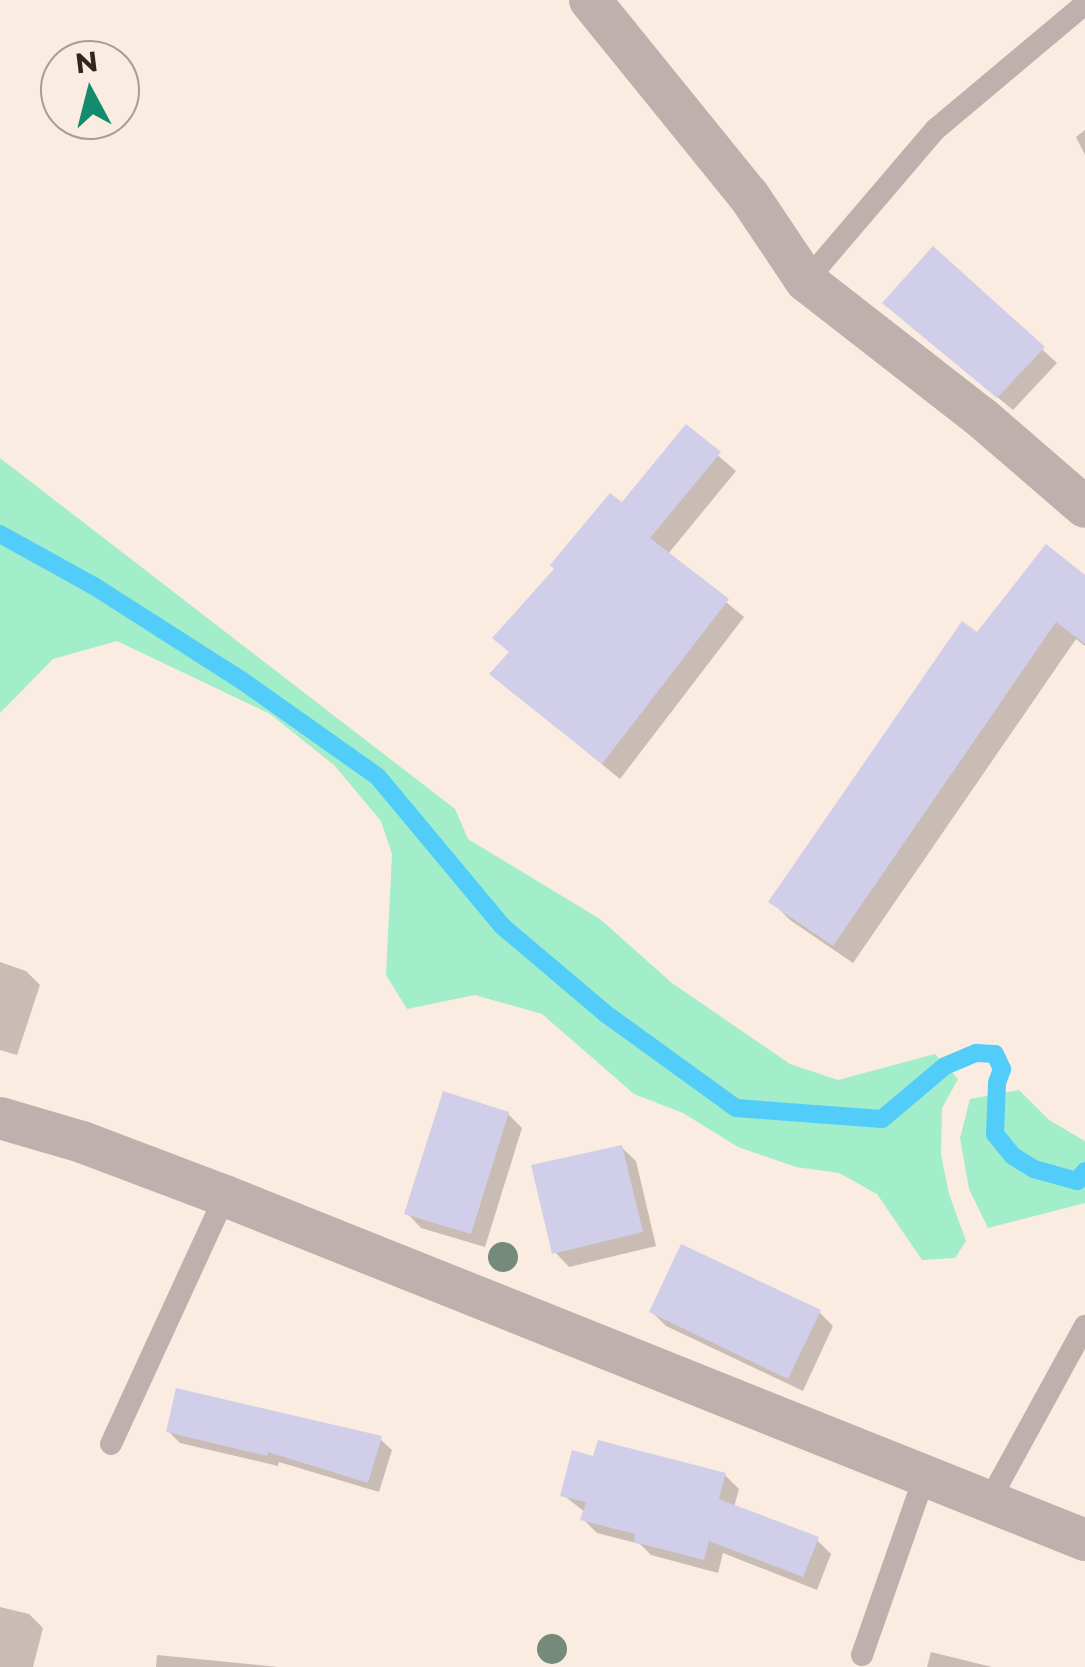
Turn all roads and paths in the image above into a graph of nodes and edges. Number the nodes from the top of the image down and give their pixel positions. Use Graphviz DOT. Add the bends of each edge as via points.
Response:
graph roads {
  1 [pos="590,0"];
  2 [pos="1085,4"];
  3 [pos="806,282"];
  4 [pos="1085,507"];
  5 [pos="0,1118"];
  6 [pos="225,1196"];
  7 [pos="1085,1326"];
  8 [pos="111,1444"];
  9 [pos="925,1475"];
  10 [pos="988,1503"];
  11 [pos="1085,1540"];
  12 [pos="862,1656"];
  1 -- 3 [label="street" via="749,196"];
  2 -- 3 [label="lane" via="936,129"];
  3 -- 4 [label="street"];
  5 -- 6 [label="street"];
  6 -- 8 [label="lane"];
  6 -- 9 [label="street"];
  7 -- 10 [label="lane"];
  9 -- 10 [label="street"];
  9 -- 12 [label="lane"];
  10 -- 11 [label="street"];
}
